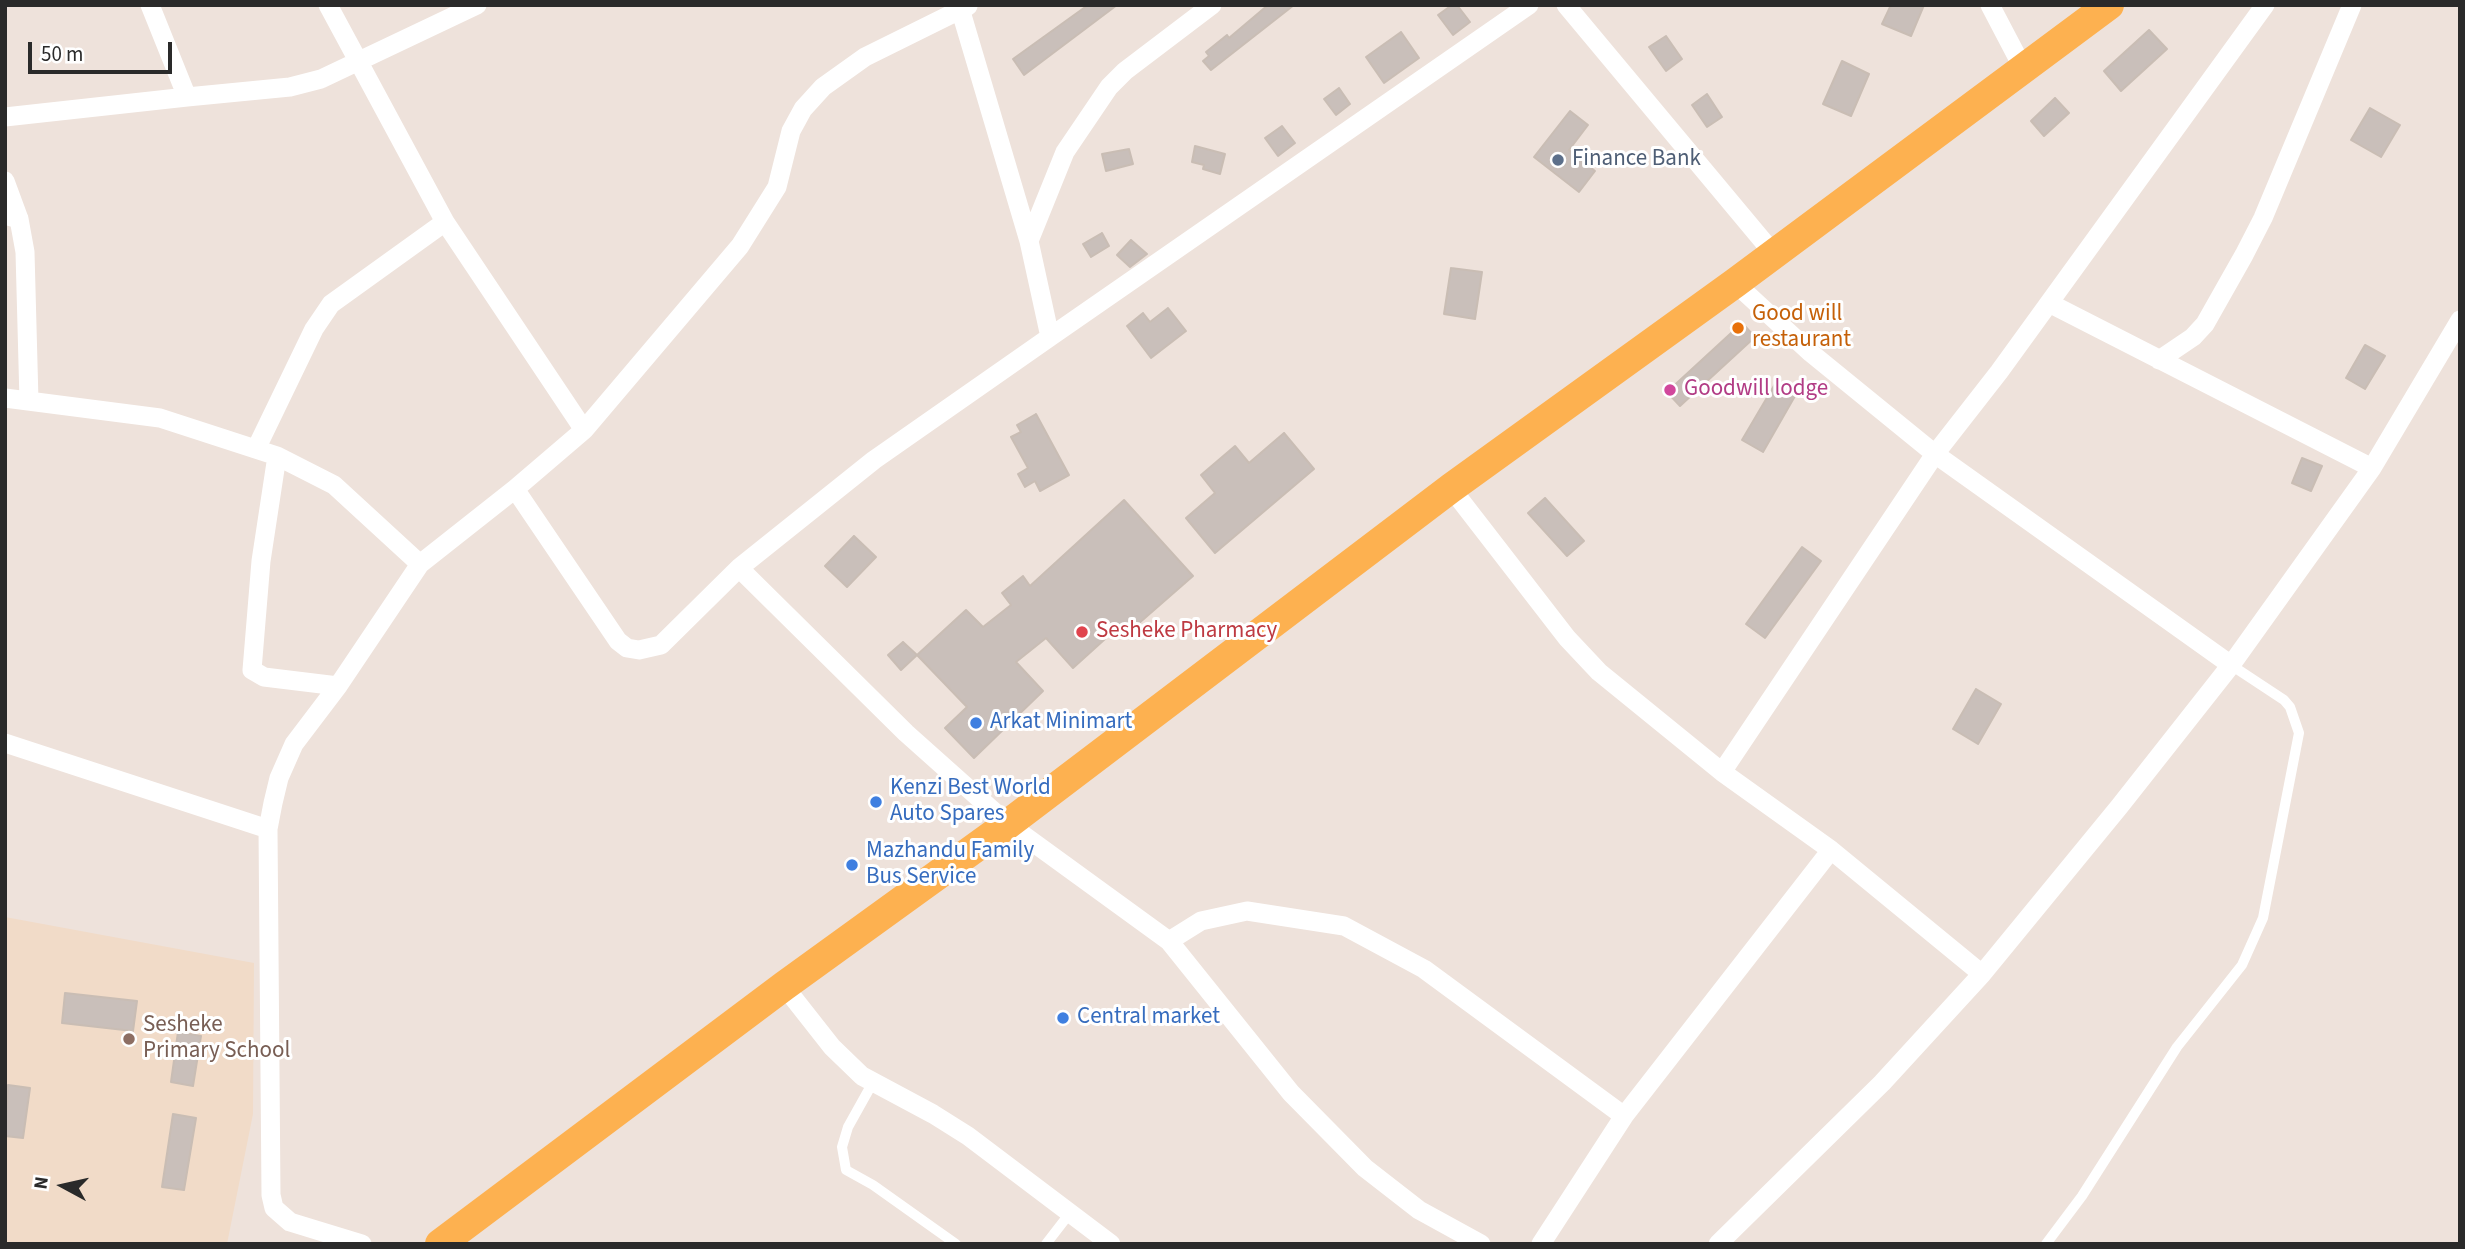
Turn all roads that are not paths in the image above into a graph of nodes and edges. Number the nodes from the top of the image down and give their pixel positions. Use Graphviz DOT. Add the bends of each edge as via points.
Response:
graph roads {
  1 [pos="150,5"];
  2 [pos="328,5"];
  3 [pos="477,5"];
  4 [pos="1212,5"];
  5 [pos="1529,5"];
  6 [pos="1566,5"];
  7 [pos="1990,5"];
  8 [pos="2109,5"];
  9 [pos="2265,5"];
  10 [pos="2352,5"];
  11 [pos="963,7"];
  12 [pos="357,63"];
  13 [pos="2024,68"];
  14 [pos="187,97"];
  15 [pos="5,117"];
  16 [pos="5,181"];
  17 [pos="12,217"];
  18 [pos="445,222"];
  19 [pos="1030,241"];
  20 [pos="1773,253"];
  21 [pos="1735,283"];
  22 [pos="2049,303"];
  23 [pos="2460,320"];
  24 [pos="1050,337"];
  25 [pos="2159,360"];
  26 [pos="5,398"];
  27 [pos="29,401"];
  28 [pos="584,430"];
  29 [pos="256,449"];
  30 [pos="1936,454"];
  31 [pos="277,456"];
  32 [pos="2372,468"];
  33 [pos="1451,488"];
  34 [pos="515,489"];
  35 [pos="420,564"];
  36 [pos="739,568"];
  37 [pos="2231,665"];
  38 [pos="338,686"];
  39 [pos="5,743"];
  40 [pos="1722,772"];
  41 [pos="1008,824"];
  42 [pos="268,829"];
  43 [pos="1831,850"];
  44 [pos="1168,941"];
  45 [pos="1982,974"];
  46 [pos="784,986"];
  47 [pos="872,1084"];
  48 [pos="1624,1116"];
  49 [pos="1071,1212"];
  50 [pos="362,1244"];
  51 [pos="440,1244"];
  52 [pos="956,1244"];
  53 [pos="1046,1244"];
  54 [pos="1111,1244"];
  55 [pos="1481,1244"];
  56 [pos="1541,1244"];
  57 [pos="1718,1244"];
  58 [pos="2046,1244"];
  1 -- 14 [label="street"];
  2 -- 12 [label="street"];
  3 -- 12 [label="street"];
  4 -- 19 [label="street" via="1109,87 1065,152"];
  5 -- 24 [label="street"];
  6 -- 20 [label="street"];
  7 -- 13 [label="street"];
  8 -- 13 [label="main road"];
  9 -- 22 [label="street"];
  10 -- 25 [label="street" via="2244,255 2205,324"];
  11 -- 19 [label="street"];
  11 -- 28 [label="street" via="865,57 823,87 803,109 792,131 778,187 740,246"];
  12 -- 14 [label="street" via="290,87"];
  12 -- 18 [label="street"];
  13 -- 20 [label="main road"];
  14 -- 15 [label="street"];
  16 -- 17 [label="street"];
  17 -- 27 [label="street" via="27,277"];
  18 -- 28 [label="street"];
  18 -- 29 [label="street" via="331,304 314,329"];
  19 -- 24 [label="street"];
  20 -- 21 [label="main road"];
  21 -- 30 [label="street" via="1811,353"];
  21 -- 33 [label="main road"];
  22 -- 25 [label="street"];
  22 -- 30 [label="street"];
  23 -- 32 [label="street"];
  24 -- 36 [label="street" via="874,460"];
  25 -- 32 [label="street"];
  26 -- 27 [label="street"];
  27 -- 29 [label="street" via="160,418"];
  28 -- 34 [label="street"];
  29 -- 31 [label="street"];
  30 -- 37 [label="street"];
  30 -- 40 [label="street"];
  31 -- 35 [label="street" via="334,485"];
  31 -- 38 [label="street" via="261,561 252,670 264,677"];
  32 -- 37 [label="street"];
  33 -- 40 [label="street" via="1567,638 1599,672"];
  33 -- 41 [label="main road"];
  34 -- 35 [label="street"];
  34 -- 36 [label="street" via="627,648 661,645"];
  35 -- 38 [label="street"];
  36 -- 41 [label="street" via="906,733"];
  37 -- 45 [label="street"];
  37 -- 58 [label="lane" via="2284,700 2299,733 2263,918 2242,965 2177,1047"];
  38 -- 42 [label="street" via="285,761"];
  39 -- 42 [label="street"];
  40 -- 43 [label="street"];
  41 -- 44 [label="street"];
  41 -- 46 [label="main road"];
  42 -- 50 [label="street" via="271,1195 274,1208 290,1222"];
  43 -- 45 [label="street"];
  43 -- 48 [label="street"];
  44 -- 48 [label="street" via="1201,921 1247,911 1344,926 1424,969"];
  44 -- 55 [label="street" via="1292,1093 1365,1168 1419,1210"];
  45 -- 57 [label="street" via="1882,1083"];
  46 -- 47 [label="street" via="832,1048"];
  46 -- 51 [label="main road"];
  47 -- 49 [label="street" via="945,1121"];
  47 -- 52 [label="lane" via="842,1147 846,1170"];
  48 -- 56 [label="street"];
  49 -- 53 [label="lane"];
  49 -- 54 [label="street"];
}
